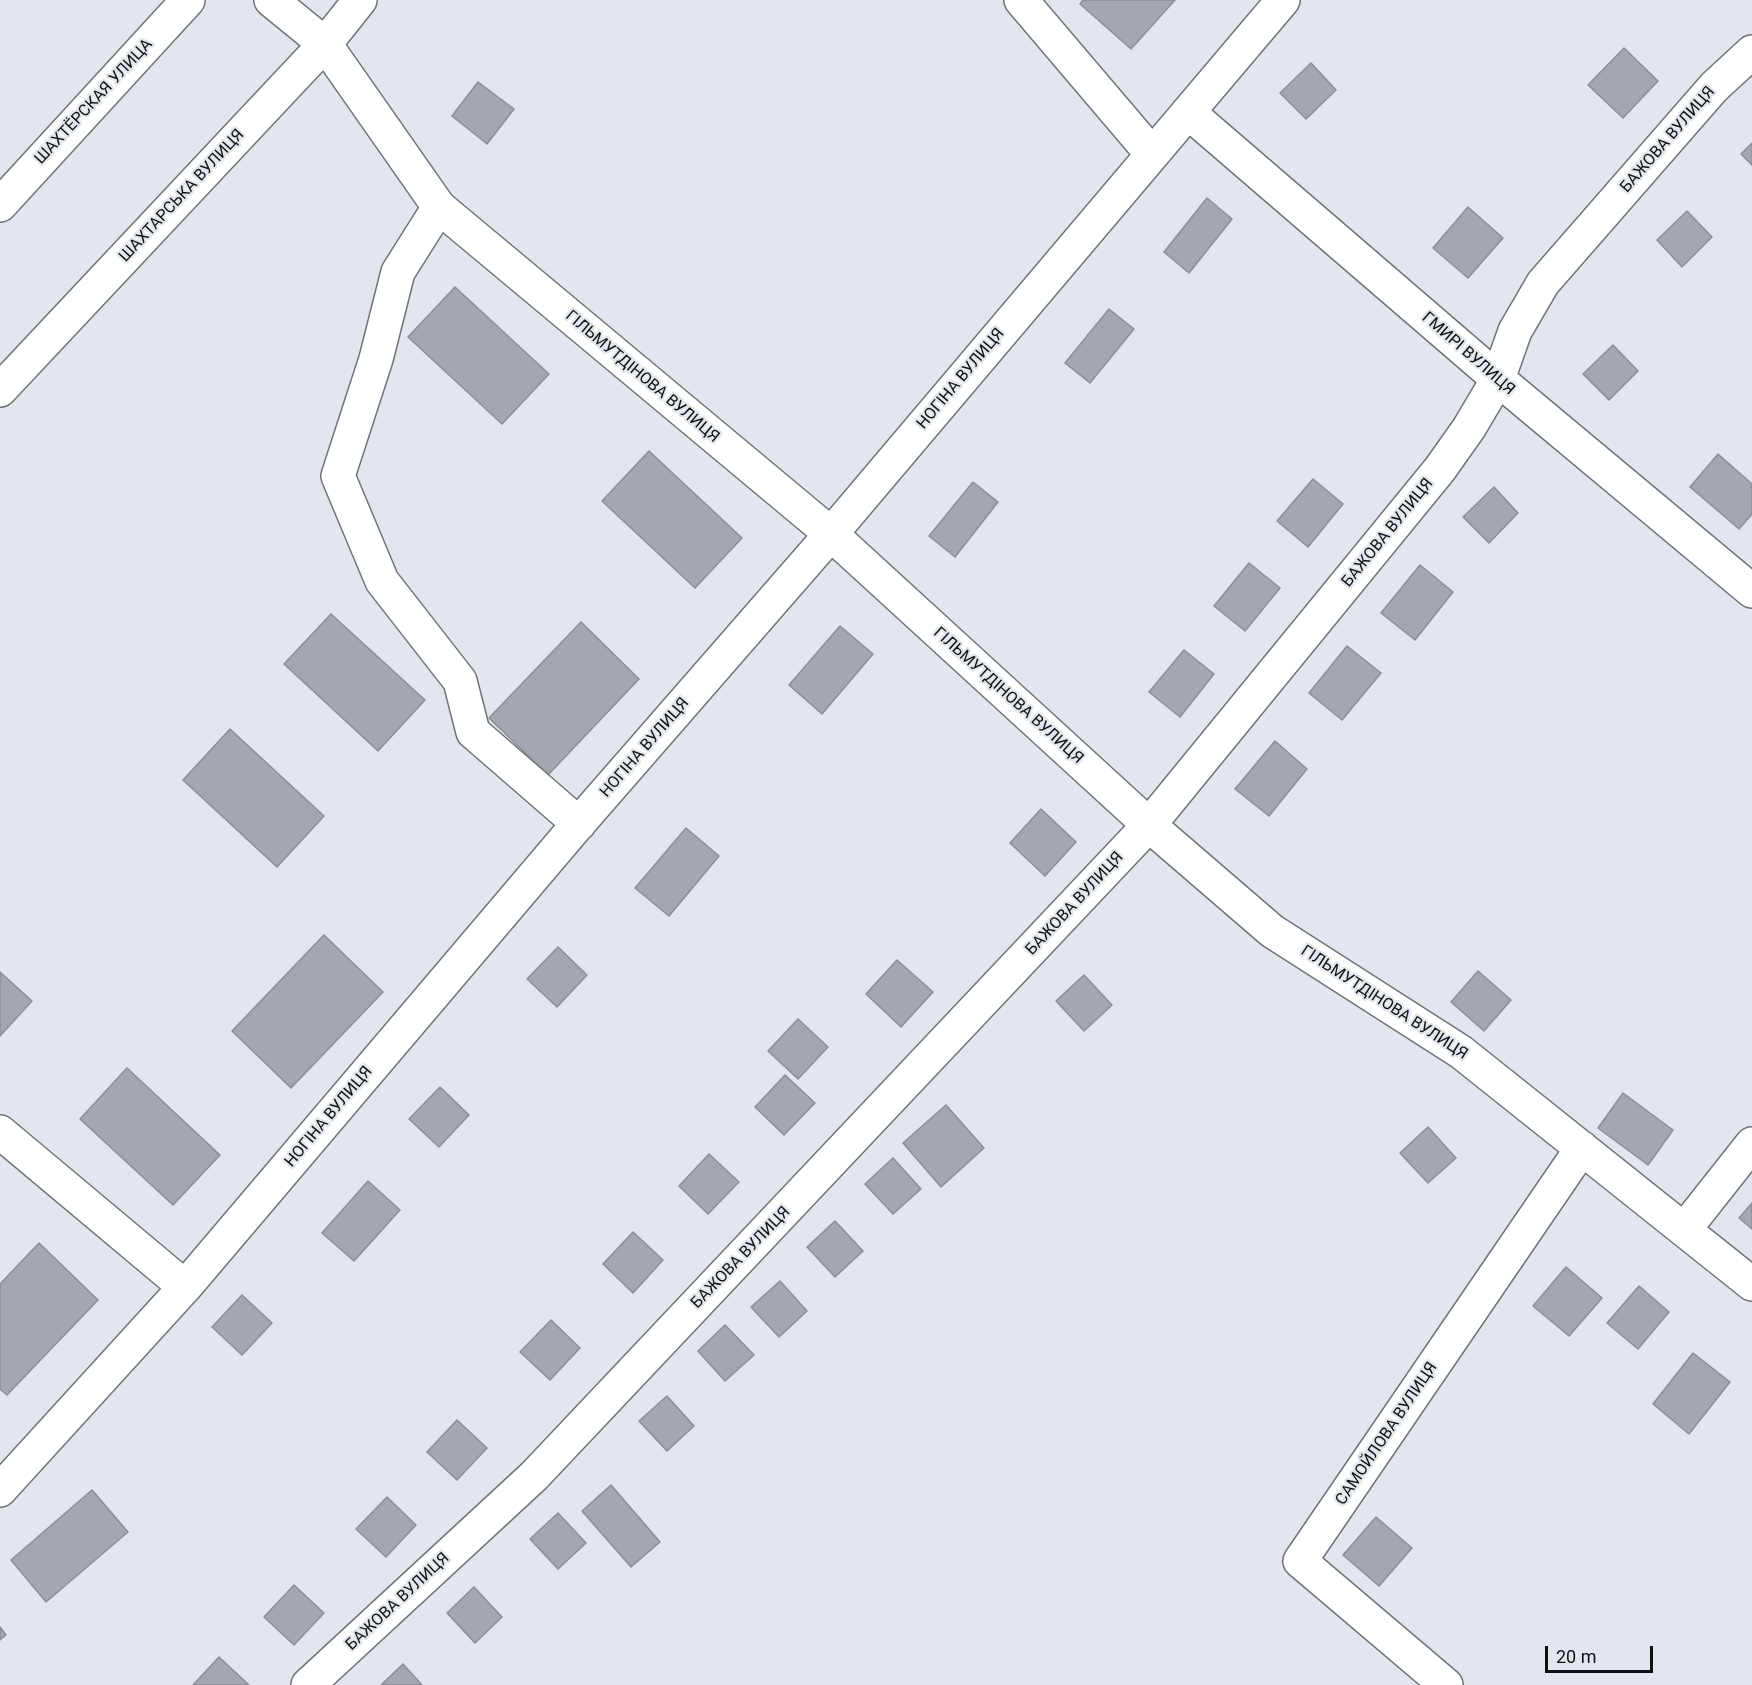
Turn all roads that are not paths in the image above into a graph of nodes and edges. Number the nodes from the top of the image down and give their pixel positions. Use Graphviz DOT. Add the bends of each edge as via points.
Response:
graph roads {
  1 [pos="188,0"];
  2 [pos="272,0"];
  3 [pos="360,0"];
  4 [pos="1021,0"];
  5 [pos="1283,0"];
  6 [pos="325,44"];
  7 [pos="1752,52"];
  8 [pos="1188,112"];
  9 [pos="1152,154"];
  10 [pos="0,205"];
  11 [pos="439,207"];
  12 [pos="1498,379"];
  13 [pos="0,390"];
  14 [pos="831,534"];
  15 [pos="1752,591"];
  16 [pos="579,824"];
  17 [pos="1149,825"];
  18 [pos="0,1132"];
  19 [pos="1752,1144"];
  20 [pos="1582,1148"];
  21 [pos="1684,1230"];
  22 [pos="1752,1284"];
  23 [pos="185,1287"];
  24 [pos="0,1490"];
  25 [pos="308,1685"];
  26 [pos="1446,1685"];
  1 -- 10 [label="street, ШАХТЁРСКАЯ УЛИЦА"];
  2 -- 6 [label="street, ГІЛЬМУТДІНОВА ВУЛИЦЯ"];
  3 -- 6 [label="street, ШАХТАРСЬКА ВУЛИЦЯ"];
  4 -- 9 [label="street"];
  5 -- 8 [label="street, НОГІНА ВУЛИЦЯ"];
  6 -- 11 [label="street, ГІЛЬМУТДІНОВА ВУЛИЦЯ"];
  6 -- 13 [label="street, ШАХТАРСЬКА ВУЛИЦЯ"];
  7 -- 12 [label="street, БАЖОВА ВУЛИЦЯ" via="1714,87 1543,283 1515,331"];
  8 -- 9 [label="street, НОГІНА ВУЛИЦЯ"];
  8 -- 12 [label="street, ГМИРІ ВУЛИЦЯ"];
  9 -- 14 [label="street, НОГІНА ВУЛИЦЯ"];
  11 -- 14 [label="street, ГІЛЬМУТДІНОВА ВУЛИЦЯ"];
  11 -- 16 [label="street" via="398,272 376,359 338,476 382,580 460,681 472,732"];
  12 -- 15 [label="street, ГМИРІ ВУЛИЦЯ"];
  12 -- 17 [label="street, БАЖОВА ВУЛИЦЯ" via="1440,469"];
  14 -- 16 [label="street, НОГІНА ВУЛИЦЯ"];
  14 -- 17 [label="street, ГІЛЬМУТДІНОВА ВУЛИЦЯ"];
  16 -- 23 [label="street, НОГІНА ВУЛИЦЯ"];
  17 -- 20 [label="street, ГІЛЬМУТДІНОВА ВУЛИЦЯ" via="1272,931 1461,1052"];
  17 -- 25 [label="street, БАЖОВА ВУЛИЦЯ" via="534,1476"];
  18 -- 23 [label="street"];
  19 -- 21 [label="street"];
  20 -- 21 [label="street, ГІЛЬМУТДІНОВА ВУЛИЦЯ"];
  20 -- 26 [label="street, САМОЙЛОВА ВУЛИЦЯ" via="1300,1561"];
  21 -- 22 [label="street, ГІЛЬМУТДІНОВА ВУЛИЦЯ"];
  23 -- 24 [label="street, НОГІНА ВУЛИЦЯ"];
}
